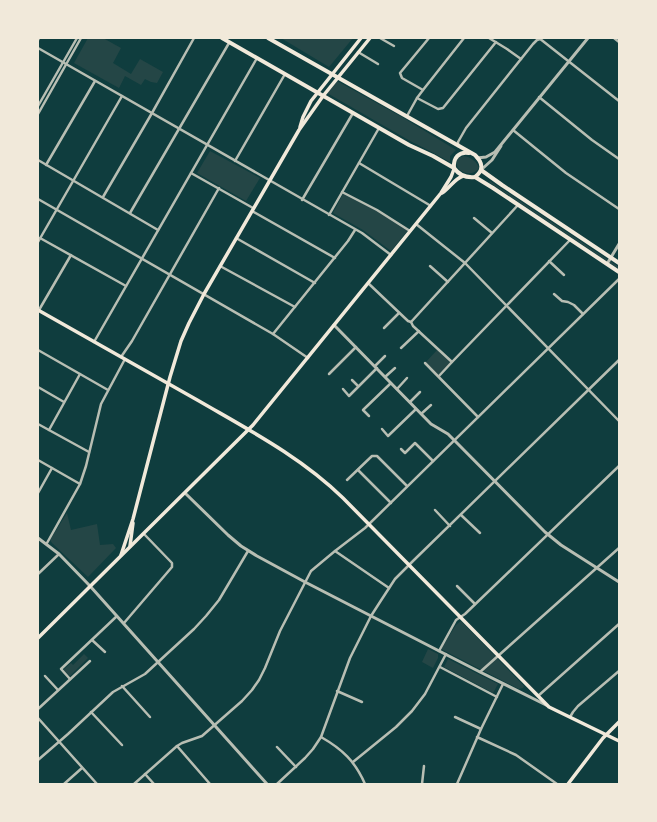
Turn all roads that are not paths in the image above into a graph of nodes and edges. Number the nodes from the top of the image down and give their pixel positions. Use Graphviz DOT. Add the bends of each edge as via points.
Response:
graph roads {
  1 [pos="77,38"];
  2 [pos="81,38"];
  3 [pos="194,38"];
  4 [pos="222,38"];
  5 [pos="268,38"];
  6 [pos="361,38"];
  7 [pos="370,38"];
  8 [pos="380,38"];
  9 [pos="429,38"];
  10 [pos="464,38"];
  11 [pos="489,38"];
  12 [pos="588,38"];
  13 [pos="614,38"];
  14 [pos="540,39"];
  15 [pos="230,42"];
  16 [pos="496,42"];
  17 [pos="619,42"];
  18 [pos="394,46"];
  19 [pos="38,48"];
  20 [pos="358,52"];
  21 [pos="257,58"];
  22 [pos="521,59"];
  23 [pos="63,62"];
  24 [pos="569,62"];
  25 [pos="66,64"];
  26 [pos="378,64"];
  27 [pos="285,74"];
  28 [pos="332,74"];
  29 [pos="338,77"];
  30 [pos="94,80"];
  31 [pos="423,90"];
  32 [pos="318,93"];
  33 [pos="122,96"];
  34 [pos="323,96"];
  35 [pos="417,98"];
  36 [pos="540,98"];
  37 [pos="619,101"];
  38 [pos="38,106"];
  39 [pos="353,113"];
  40 [pos="38,114"];
  41 [pos="152,114"];
  42 [pos="406,117"];
  43 [pos="379,128"];
  44 [pos="179,129"];
  45 [pos="299,130"];
  46 [pos="513,130"];
  47 [pos="503,143"];
  48 [pos="457,144"];
  49 [pos="207,145"];
  50 [pos="469,153"];
  51 [pos="477,158"];
  52 [pos="619,159"];
  53 [pos="38,160"];
  54 [pos="235,161"];
  55 [pos="359,163"];
  56 [pos="46,165"];
  57 [pos="454,169"];
  58 [pos="482,169"];
  59 [pos="191,172"];
  60 [pos="463,176"];
  61 [pos="475,177"];
  62 [pos="73,181"];
  63 [pos="269,181"];
  64 [pos="219,188"];
  65 [pos="342,192"];
  66 [pos="441,193"];
  67 [pos="103,198"];
  68 [pos="38,199"];
  69 [pos="302,200"];
  70 [pos="518,205"];
  71 [pos="431,206"];
  72 [pos="253,209"];
  73 [pos="619,209"];
  74 [pos="56,210"];
  75 [pos="130,213"];
  76 [pos="329,215"];
  77 [pos="474,218"];
  78 [pos="416,224"];
  79 [pos="158,230"];
  80 [pos="354,230"];
  81 [pos="410,231"];
  82 [pos="492,233"];
  83 [pos="40,238"];
  84 [pos="236,238"];
  85 [pos="570,240"];
  86 [pos="38,242"];
  87 [pos="619,244"];
  88 [pos="71,255"];
  89 [pos="391,255"];
  90 [pos="611,257"];
  91 [pos="335,258"];
  92 [pos="142,259"];
  93 [pos="549,261"];
  94 [pos="465,263"];
  95 [pos="619,263"];
  96 [pos="607,264"];
  97 [pos="220,266"];
  98 [pos="430,266"];
  99 [pos="619,272"];
  100 [pos="170,275"];
  101 [pos="564,275"];
  102 [pos="619,279"];
  103 [pos="448,282"];
  104 [pos="315,283"];
  105 [pos="368,284"];
  106 [pos="126,286"];
  107 [pos="204,294"];
  108 [pos="554,294"];
  109 [pos="506,305"];
  110 [pos="295,307"];
  111 [pos="38,310"];
  112 [pos="399,313"];
  113 [pos="584,314"];
  114 [pos="411,322"];
  115 [pos="334,325"];
  116 [pos="384,328"];
  117 [pos="418,331"];
  118 [pos="273,334"];
  119 [pos="94,342"];
  120 [pos="356,347"];
  121 [pos="401,348"];
  122 [pos="548,348"];
  123 [pos="38,350"];
  124 [pos="385,356"];
  125 [pos="123,358"];
  126 [pos="308,358"];
  127 [pos="619,360"];
  128 [pos="452,362"];
  129 [pos="425,363"];
  130 [pos="376,367"];
  131 [pos="395,368"];
  132 [pos="80,374"];
  133 [pos="328,374"];
  134 [pos="439,376"];
  135 [pos="385,377"];
  136 [pos="407,378"];
  137 [pos="352,380"];
  138 [pos="391,383"];
  139 [pos="168,384"];
  140 [pos="358,386"];
  141 [pos="38,388"];
  142 [pos="396,388"];
  143 [pos="343,389"];
  144 [pos="108,390"];
  145 [pos="589,390"];
  146 [pos="420,392"];
  147 [pos="64,402"];
  148 [pos="410,402"];
  149 [pos="431,405"];
  150 [pos="416,409"];
  151 [pos="421,414"];
  152 [pos="369,416"];
  153 [pos="478,417"];
  154 [pos="619,421"];
  155 [pos="38,424"];
  156 [pos="382,429"];
  157 [pos="49,430"];
  158 [pos="248,430"];
  159 [pos="454,440"];
  160 [pos="401,449"];
  161 [pos="89,452"];
  162 [pos="38,460"];
  163 [pos="433,461"];
  164 [pos="619,466"];
  165 [pos="52,468"];
  166 [pos="358,470"];
  167 [pos="347,480"];
  168 [pos="495,482"];
  169 [pos="80,484"];
  170 [pos="407,486"];
  171 [pos="38,493"];
  172 [pos="185,493"];
  173 [pos="390,502"];
  174 [pos="435,510"];
  175 [pos="461,514"];
  176 [pos="133,519"];
  177 [pos="368,524"];
  178 [pos="450,526"];
  179 [pos="480,533"];
  180 [pos="144,534"];
  181 [pos="548,535"];
  182 [pos="38,538"];
  183 [pos="46,543"];
  184 [pos="130,547"];
  185 [pos="619,548"];
  186 [pos="248,551"];
  187 [pos="335,551"];
  188 [pos="59,554"];
  189 [pos="121,556"];
  190 [pos="409,565"];
  191 [pos="597,568"];
  192 [pos="38,574"];
  193 [pos="305,582"];
  194 [pos="619,582"];
  195 [pos="90,586"];
  196 [pos="457,586"];
  197 [pos="389,588"];
  198 [pos="475,604"];
  199 [pos="117,616"];
  200 [pos="372,616"];
  201 [pos="460,617"];
  202 [pos="124,623"];
  203 [pos="619,624"];
  204 [pos="38,638"];
  205 [pos="92,640"];
  206 [pos="439,651"];
  207 [pos="105,652"];
  208 [pos="446,654"];
  209 [pos="498,656"];
  210 [pos="90,661"];
  211 [pos="158,662"];
  212 [pos="440,667"];
  213 [pos="619,671"];
  214 [pos="480,672"];
  215 [pos="44,676"];
  216 [pos="70,679"];
  217 [pos="503,684"];
  218 [pos="122,686"];
  219 [pos="58,690"];
  220 [pos="337,691"];
  221 [pos="538,696"];
  222 [pos="497,697"];
  223 [pos="362,702"];
  224 [pos="549,707"];
  225 [pos="38,709"];
  226 [pos="91,712"];
  227 [pos="150,717"];
  228 [pos="455,717"];
  229 [pos="570,717"];
  230 [pos="38,718"];
  231 [pos="619,722"];
  232 [pos="215,725"];
  233 [pos="481,729"];
  234 [pos="606,734"];
  235 [pos="321,737"];
  236 [pos="478,737"];
  237 [pos="619,741"];
  238 [pos="59,742"];
  239 [pos="122,746"];
  240 [pos="177,746"];
  241 [pos="277,747"];
  242 [pos="38,760"];
  243 [pos="353,762"];
  244 [pos="424,766"];
  245 [pos="296,767"];
  246 [pos="82,768"];
  247 [pos="145,774"];
  248 [pos="64,784"];
  249 [pos="96,784"];
  250 [pos="134,784"];
  251 [pos="154,784"];
  252 [pos="210,784"];
  253 [pos="268,784"];
  254 [pos="277,784"];
  255 [pos="365,784"];
  256 [pos="422,784"];
  257 [pos="457,784"];
  258 [pos="557,784"];
  259 [pos="568,784"];
  1 -- 23 [label="street"];
  2 -- 25 [label="street"];
  3 -- 41 [label="street"];
  4 -- 15 [label="main road"];
  5 -- 28 [label="main road"];
  6 -- 28 [label="main road"];
  7 -- 20 [label="main road"];
  8 -- 18 [label="street"];
  9 -- 31 [label="street" via="400,73 402,78"];
  10 -- 31 [label="street"];
  11 -- 16 [label="street"];
  12 -- 24 [label="street"];
  13 -- 17 [label="street"];
  14 -- 22 [label="street"];
  14 -- 24 [label="street"];
  15 -- 21 [label="main road"];
  15 -- 44 [label="street"];
  16 -- 22 [label="street"];
  16 -- 35 [label="street" via="443,108 438,109"];
  19 -- 23 [label="street"];
  20 -- 26 [label="street"];
  20 -- 29 [label="main road"];
  21 -- 27 [label="main road"];
  21 -- 49 [label="street"];
  22 -- 48 [label="street" via="466,128"];
  23 -- 25 [label="street"];
  23 -- 38 [label="street"];
  24 -- 36 [label="street"];
  24 -- 37 [label="street"];
  25 -- 30 [label="street"];
  25 -- 40 [label="street"];
  27 -- 32 [label="main road"];
  27 -- 54 [label="street"];
  28 -- 29 [label="main road"];
  28 -- 32 [label="main road"];
  29 -- 34 [label="main road"];
  29 -- 42 [label="main road"];
  30 -- 33 [label="street"];
  30 -- 56 [label="street"];
  31 -- 35 [label="street"];
  32 -- 34 [label="main road"];
  32 -- 45 [label="main road" via="306,111"];
  33 -- 41 [label="street"];
  33 -- 62 [label="street"];
  34 -- 39 [label="main road"];
  34 -- 45 [label="main road"];
  35 -- 42 [label="street"];
  36 -- 46 [label="street"];
  36 -- 52 [label="street"];
  39 -- 43 [label="main road"];
  39 -- 69 [label="street"];
  41 -- 44 [label="street"];
  41 -- 67 [label="street"];
  42 -- 48 [label="main road"];
  43 -- 55 [label="street"];
  43 -- 57 [label="main road"];
  44 -- 49 [label="street"];
  44 -- 75 [label="street"];
  45 -- 63 [label="main road"];
  46 -- 47 [label="street"];
  46 -- 73 [label="street" via="566,173"];
  47 -- 51 [label="street" via="486,157"];
  47 -- 58 [label="street" via="492,160"];
  48 -- 50 [label="main road"];
  49 -- 54 [label="street"];
  49 -- 59 [label="street"];
  50 -- 51 [label="main road"];
  50 -- 57 [label="main road" via="462,153 456,157"];
  51 -- 58 [label="main road"];
  53 -- 56 [label="street"];
  54 -- 63 [label="street"];
  55 -- 65 [label="street"];
  55 -- 71 [label="street"];
  56 -- 62 [label="street"];
  57 -- 60 [label="main road"];
  57 -- 66 [label="main road"];
  58 -- 61 [label="main road"];
  58 -- 90 [label="main road"];
  59 -- 64 [label="street"];
  59 -- 79 [label="street"];
  60 -- 61 [label="main road"];
  60 -- 66 [label="main road" via="457,178"];
  61 -- 70 [label="main road"];
  62 -- 67 [label="street"];
  62 -- 74 [label="street"];
  63 -- 69 [label="street"];
  63 -- 72 [label="main road"];
  64 -- 72 [label="street"];
  64 -- 100 [label="street"];
  65 -- 76 [label="street"];
  65 -- 81 [label="street"];
  66 -- 71 [label="main road"];
  67 -- 75 [label="street"];
  68 -- 74 [label="street"];
  69 -- 76 [label="street"];
  70 -- 82 [label="street"];
  70 -- 85 [label="main road"];
  71 -- 78 [label="main road"];
  72 -- 84 [label="main road"];
  72 -- 91 [label="street"];
  74 -- 83 [label="street"];
  74 -- 92 [label="street"];
  75 -- 79 [label="street"];
  76 -- 80 [label="street"];
  77 -- 82 [label="street"];
  78 -- 81 [label="main road"];
  78 -- 94 [label="street"];
  79 -- 92 [label="street"];
  80 -- 89 [label="street"];
  80 -- 91 [label="street"];
  81 -- 89 [label="main road"];
  82 -- 94 [label="street"];
  83 -- 86 [label="street"];
  83 -- 88 [label="street"];
  84 -- 97 [label="main road"];
  84 -- 104 [label="street"];
  85 -- 93 [label="street"];
  85 -- 96 [label="main road"];
  87 -- 90 [label="street"];
  88 -- 106 [label="street"];
  88 -- 111 [label="street"];
  89 -- 105 [label="main road"];
  90 -- 95 [label="main road"];
  90 -- 96 [label="street"];
  91 -- 104 [label="street"];
  92 -- 100 [label="street"];
  92 -- 106 [label="street"];
  93 -- 101 [label="street"];
  93 -- 109 [label="street"];
  94 -- 103 [label="street"];
  94 -- 109 [label="street"];
  96 -- 99 [label="main road"];
  97 -- 107 [label="main road"];
  97 -- 110 [label="street"];
  98 -- 103 [label="street"];
  100 -- 107 [label="street"];
  100 -- 125 [label="street"];
  102 -- 113 [label="street"];
  103 -- 114 [label="street"];
  104 -- 110 [label="street"];
  105 -- 112 [label="street"];
  105 -- 115 [label="main road"];
  106 -- 119 [label="street"];
  107 -- 118 [label="street"];
  107 -- 139 [label="main road" via="182,338"];
  108 -- 113 [label="street"];
  109 -- 122 [label="street"];
  109 -- 128 [label="street"];
  110 -- 118 [label="street"];
  111 -- 119 [label="main road"];
  112 -- 114 [label="street"];
  112 -- 116 [label="street"];
  113 -- 122 [label="street"];
  114 -- 117 [label="street"];
  115 -- 120 [label="street"];
  115 -- 126 [label="main road"];
  117 -- 121 [label="street"];
  117 -- 128 [label="street"];
  118 -- 126 [label="street"];
  119 -- 125 [label="main road"];
  120 -- 130 [label="street"];
  120 -- 133 [label="street"];
  122 -- 145 [label="street"];
  122 -- 153 [label="street"];
  123 -- 132 [label="street"];
  124 -- 130 [label="street"];
  125 -- 139 [label="main road"];
  125 -- 144 [label="street"];
  126 -- 158 [label="main road"];
  127 -- 145 [label="street"];
  128 -- 134 [label="street"];
  129 -- 134 [label="street"];
  130 -- 135 [label="street"];
  130 -- 140 [label="street"];
  131 -- 135 [label="street"];
  132 -- 144 [label="street"];
  132 -- 147 [label="street"];
  134 -- 153 [label="street"];
  135 -- 138 [label="street"];
  136 -- 142 [label="street"];
  137 -- 140 [label="street"];
  138 -- 142 [label="street"];
  138 -- 152 [label="street" via="364,410"];
  139 -- 158 [label="main road"];
  139 -- 176 [label="main road"];
  140 -- 143 [label="street" via="349,396"];
  141 -- 147 [label="street"];
  142 -- 148 [label="street"];
  144 -- 161 [label="street" via="101,404"];
  145 -- 154 [label="street"];
  145 -- 168 [label="street"];
  146 -- 148 [label="street"];
  147 -- 157 [label="street"];
  148 -- 150 [label="street"];
  149 -- 151 [label="street"];
  150 -- 151 [label="street"];
  150 -- 156 [label="street" via="388,436"];
  151 -- 159 [label="street"];
  153 -- 159 [label="street"];
  155 -- 157 [label="street"];
  157 -- 161 [label="street"];
  158 -- 172 [label="main road"];
  158 -- 177 [label="main road" via="324,480"];
  159 -- 163 [label="street"];
  159 -- 168 [label="street"];
  160 -- 163 [label="street" via="405,453 414,442"];
  161 -- 169 [label="street"];
  162 -- 165 [label="street"];
  163 -- 170 [label="street"];
  164 -- 181 [label="street"];
  165 -- 169 [label="street"];
  165 -- 171 [label="street"];
  166 -- 167 [label="street"];
  166 -- 170 [label="street" via="372,456 377,456"];
  166 -- 173 [label="street"];
  168 -- 175 [label="street"];
  168 -- 181 [label="street"];
  169 -- 183 [label="street"];
  170 -- 173 [label="street"];
  172 -- 180 [label="main road"];
  172 -- 186 [label="street"];
  173 -- 177 [label="street"];
  174 -- 178 [label="street"];
  175 -- 178 [label="street"];
  175 -- 179 [label="street"];
  176 -- 184 [label="main road"];
  176 -- 189 [label="main road"];
  177 -- 187 [label="street"];
  177 -- 190 [label="main road"];
  178 -- 190 [label="street"];
  180 -- 184 [label="main road"];
  180 -- 202 [label="street" via="172,563 172,567"];
  181 -- 191 [label="street"];
  181 -- 198 [label="street"];
  182 -- 183 [label="street"];
  183 -- 188 [label="street"];
  184 -- 189 [label="main road"];
  185 -- 191 [label="street"];
  186 -- 193 [label="street"];
  186 -- 211 [label="street" via="209,613"];
  187 -- 193 [label="street" via="311,571"];
  187 -- 197 [label="street"];
  188 -- 192 [label="street"];
  188 -- 195 [label="street"];
  189 -- 195 [label="main road"];
  190 -- 197 [label="street"];
  190 -- 201 [label="main road"];
  191 -- 194 [label="street"];
  191 -- 209 [label="street"];
  193 -- 200 [label="street"];
  193 -- 232 [label="street" via="259,680 242,701"];
  195 -- 199 [label="street"];
  195 -- 204 [label="main road"];
  196 -- 198 [label="street"];
  197 -- 200 [label="street"];
  198 -- 201 [label="street"];
  199 -- 202 [label="street"];
  199 -- 205 [label="street"];
  200 -- 206 [label="street"];
  200 -- 220 [label="street" via="350,658"];
  201 -- 206 [label="street"];
  201 -- 209 [label="main road"];
  202 -- 211 [label="street"];
  203 -- 221 [label="street"];
  205 -- 207 [label="street"];
  205 -- 216 [label="street" via="61,669"];
  206 -- 208 [label="street"];
  208 -- 212 [label="street"];
  208 -- 214 [label="street"];
  209 -- 214 [label="street"];
  209 -- 221 [label="main road"];
  210 -- 216 [label="street"];
  211 -- 218 [label="street" via="143,676"];
  211 -- 232 [label="street"];
  212 -- 222 [label="street"];
  212 -- 243 [label="street" via="425,694 407,717"];
  213 -- 229 [label="street" via="578,706"];
  214 -- 217 [label="street"];
  215 -- 219 [label="street"];
  216 -- 219 [label="street"];
  217 -- 222 [label="street"];
  217 -- 224 [label="street"];
  218 -- 226 [label="street"];
  218 -- 227 [label="street"];
  219 -- 225 [label="street"];
  220 -- 223 [label="street"];
  220 -- 235 [label="street"];
  221 -- 224 [label="main road"];
  222 -- 233 [label="street"];
  224 -- 229 [label="main road"];
  226 -- 238 [label="street"];
  226 -- 239 [label="street"];
  228 -- 233 [label="street"];
  229 -- 234 [label="main road"];
  230 -- 238 [label="street"];
  231 -- 234 [label="main road"];
  232 -- 240 [label="street" via="202,736"];
  232 -- 253 [label="street"];
  233 -- 236 [label="street"];
  234 -- 237 [label="main road"];
  234 -- 259 [label="main road"];
  235 -- 243 [label="street" via="342,750"];
  235 -- 245 [label="street"];
  236 -- 257 [label="street"];
  236 -- 258 [label="street" via="516,756"];
  238 -- 242 [label="street"];
  238 -- 246 [label="street"];
  240 -- 247 [label="street"];
  240 -- 252 [label="street"];
  241 -- 245 [label="street"];
  243 -- 255 [label="street"];
  244 -- 256 [label="street"];
  245 -- 254 [label="street"];
  246 -- 248 [label="street"];
  246 -- 249 [label="street"];
  247 -- 250 [label="street"];
  247 -- 251 [label="street"];
}
